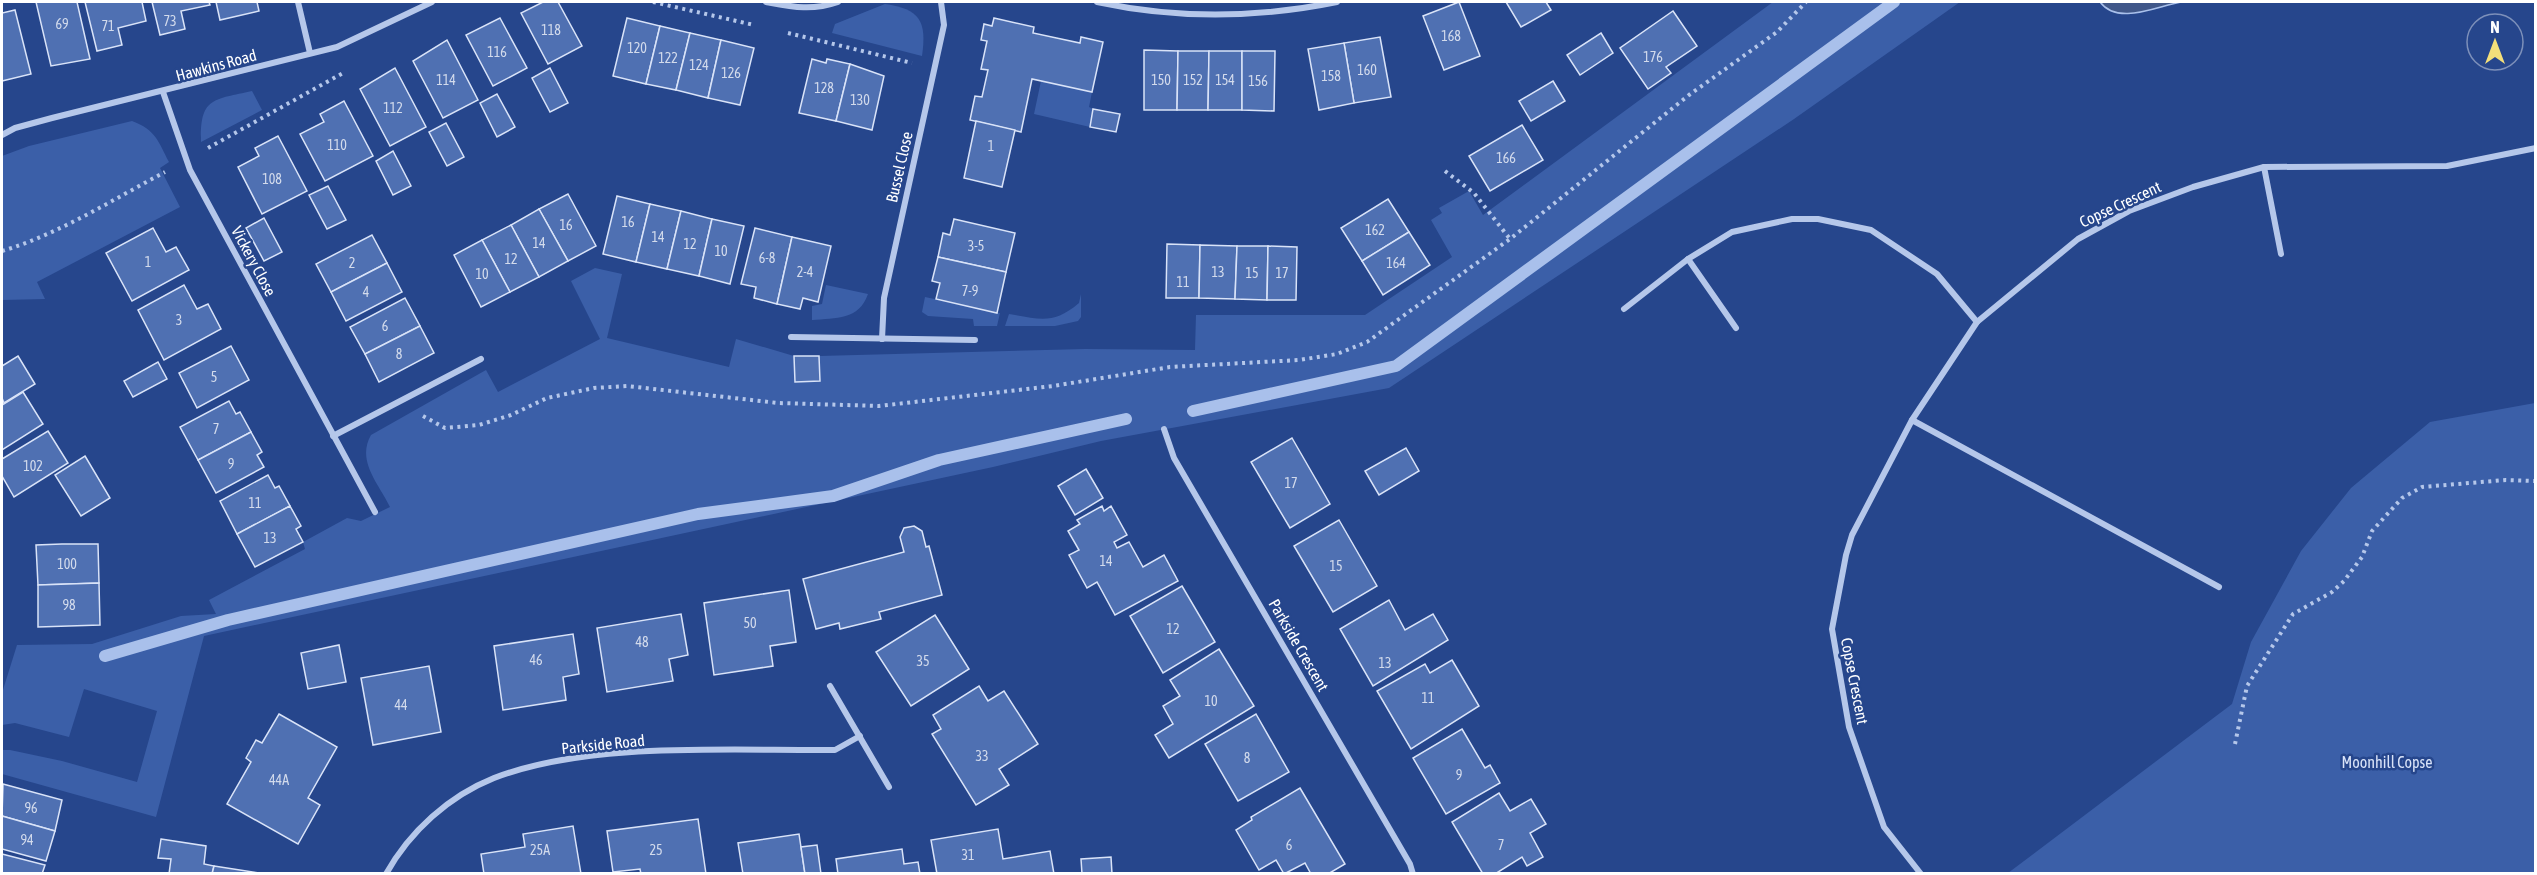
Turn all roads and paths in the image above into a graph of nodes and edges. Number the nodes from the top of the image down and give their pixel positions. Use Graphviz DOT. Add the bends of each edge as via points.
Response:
graph roads {
  1 [pos="298,2"];
  2 [pos="432,2"];
  3 [pos="653,2"];
  4 [pos="766,2"];
  5 [pos="838,2"];
  6 [pos="941,2"];
  7 [pos="1097,2"];
  8 [pos="1337,2"];
  9 [pos="1806,2"];
  10 [pos="763,27"];
  11 [pos="784,32"];
  12 [pos="310,53"];
  13 [pos="936,68"];
  14 [pos="163,92"];
  15 [pos="2,135"];
  16 [pos="2535,148"];
  17 [pos="2264,167"];
  18 [pos="1445,171"];
  19 [pos="1510,239"];
  20 [pos="2281,254"];
  21 [pos="1688,259"];
  22 [pos="1624,309"];
  23 [pos="1977,322"];
  24 [pos="1736,328"];
  25 [pos="791,337"];
  26 [pos="882,339"];
  27 [pos="975,340"];
  28 [pos="481,359"];
  29 [pos="410,396"];
  30 [pos="1912,420"];
  31 [pos="1164,429"];
  32 [pos="333,436"];
  33 [pos="2535,481"];
  34 [pos="375,512"];
  35 [pos="2219,587"];
  36 [pos="830,686"];
  37 [pos="860,736"];
  38 [pos="2235,744"];
  39 [pos="889,787"];
  40 [pos="386,873"];
  41 [pos="1413,873"];
  42 [pos="1921,873"];
  1 -- 12 [label="street"];
  2 -- 12 [label="street, Hawkins Road" via="337,47"];
  3 -- 10 [label="path"];
  4 -- 5 [label="street" via="802,9"];
  6 -- 13 [label="street, Bussel Close" via="945,25"];
  7 -- 8 [label="street" via="1144,11 1205,14 1265,13"];
  9 -- 19 [label="path" via="1776,32 1689,94"];
  11 -- 13 [label="path"];
  12 -- 14 [label="street, Hawkins Road"];
  13 -- 26 [label="street, Bussel Close" via="884,298"];
  14 -- 15 [label="street, Hawkins Road" via="52,118"];
  14 -- 32 [label="street, Vickery Close" via="190,170"];
  16 -- 17 [label="street, Copse Crescent" via="2447,166"];
  17 -- 20 [label="street"];
  17 -- 23 [label="street, Copse Crescent" via="2193,186 2129,211 2078,239"];
  18 -- 19 [label="path" via="1474,193"];
  19 -- 29 [label="path" via="1367,342 1337,354 1299,360 1170,367 1053,386 879,406 778,404 627,386 594,388 547,398 479,425 445,428 423,417"];
  21 -- 22 [label="street"];
  21 -- 23 [label="street" via="1732,232 1760,224 1818,219 1872,230 1937,274"];
  21 -- 24 [label="street"];
  23 -- 30 [label="street, Copse Crescent"];
  25 -- 26 [label="street"];
  26 -- 27 [label="street"];
  28 -- 29 [label="street"];
  29 -- 32 [label="street"];
  30 -- 35 [label="street"];
  30 -- 42 [label="street, Copse Crescent" via="1852,535 1832,629 1849,727 1884,827"];
  31 -- 41 [label="street, Parkside Crescent" via="1174,458"];
  32 -- 34 [label="street, Vickery Close"];
  33 -- 38 [label="path" via="2422,487 2402,498 2372,531 2362,557 2344,581 2293,614 2247,686"];
  36 -- 37 [label="street"];
  37 -- 39 [label="street"];
  37 -- 40 [label="street, Parkside Road" via="835,750 635,752 529,767 495,778 448,804 414,836"];
}
